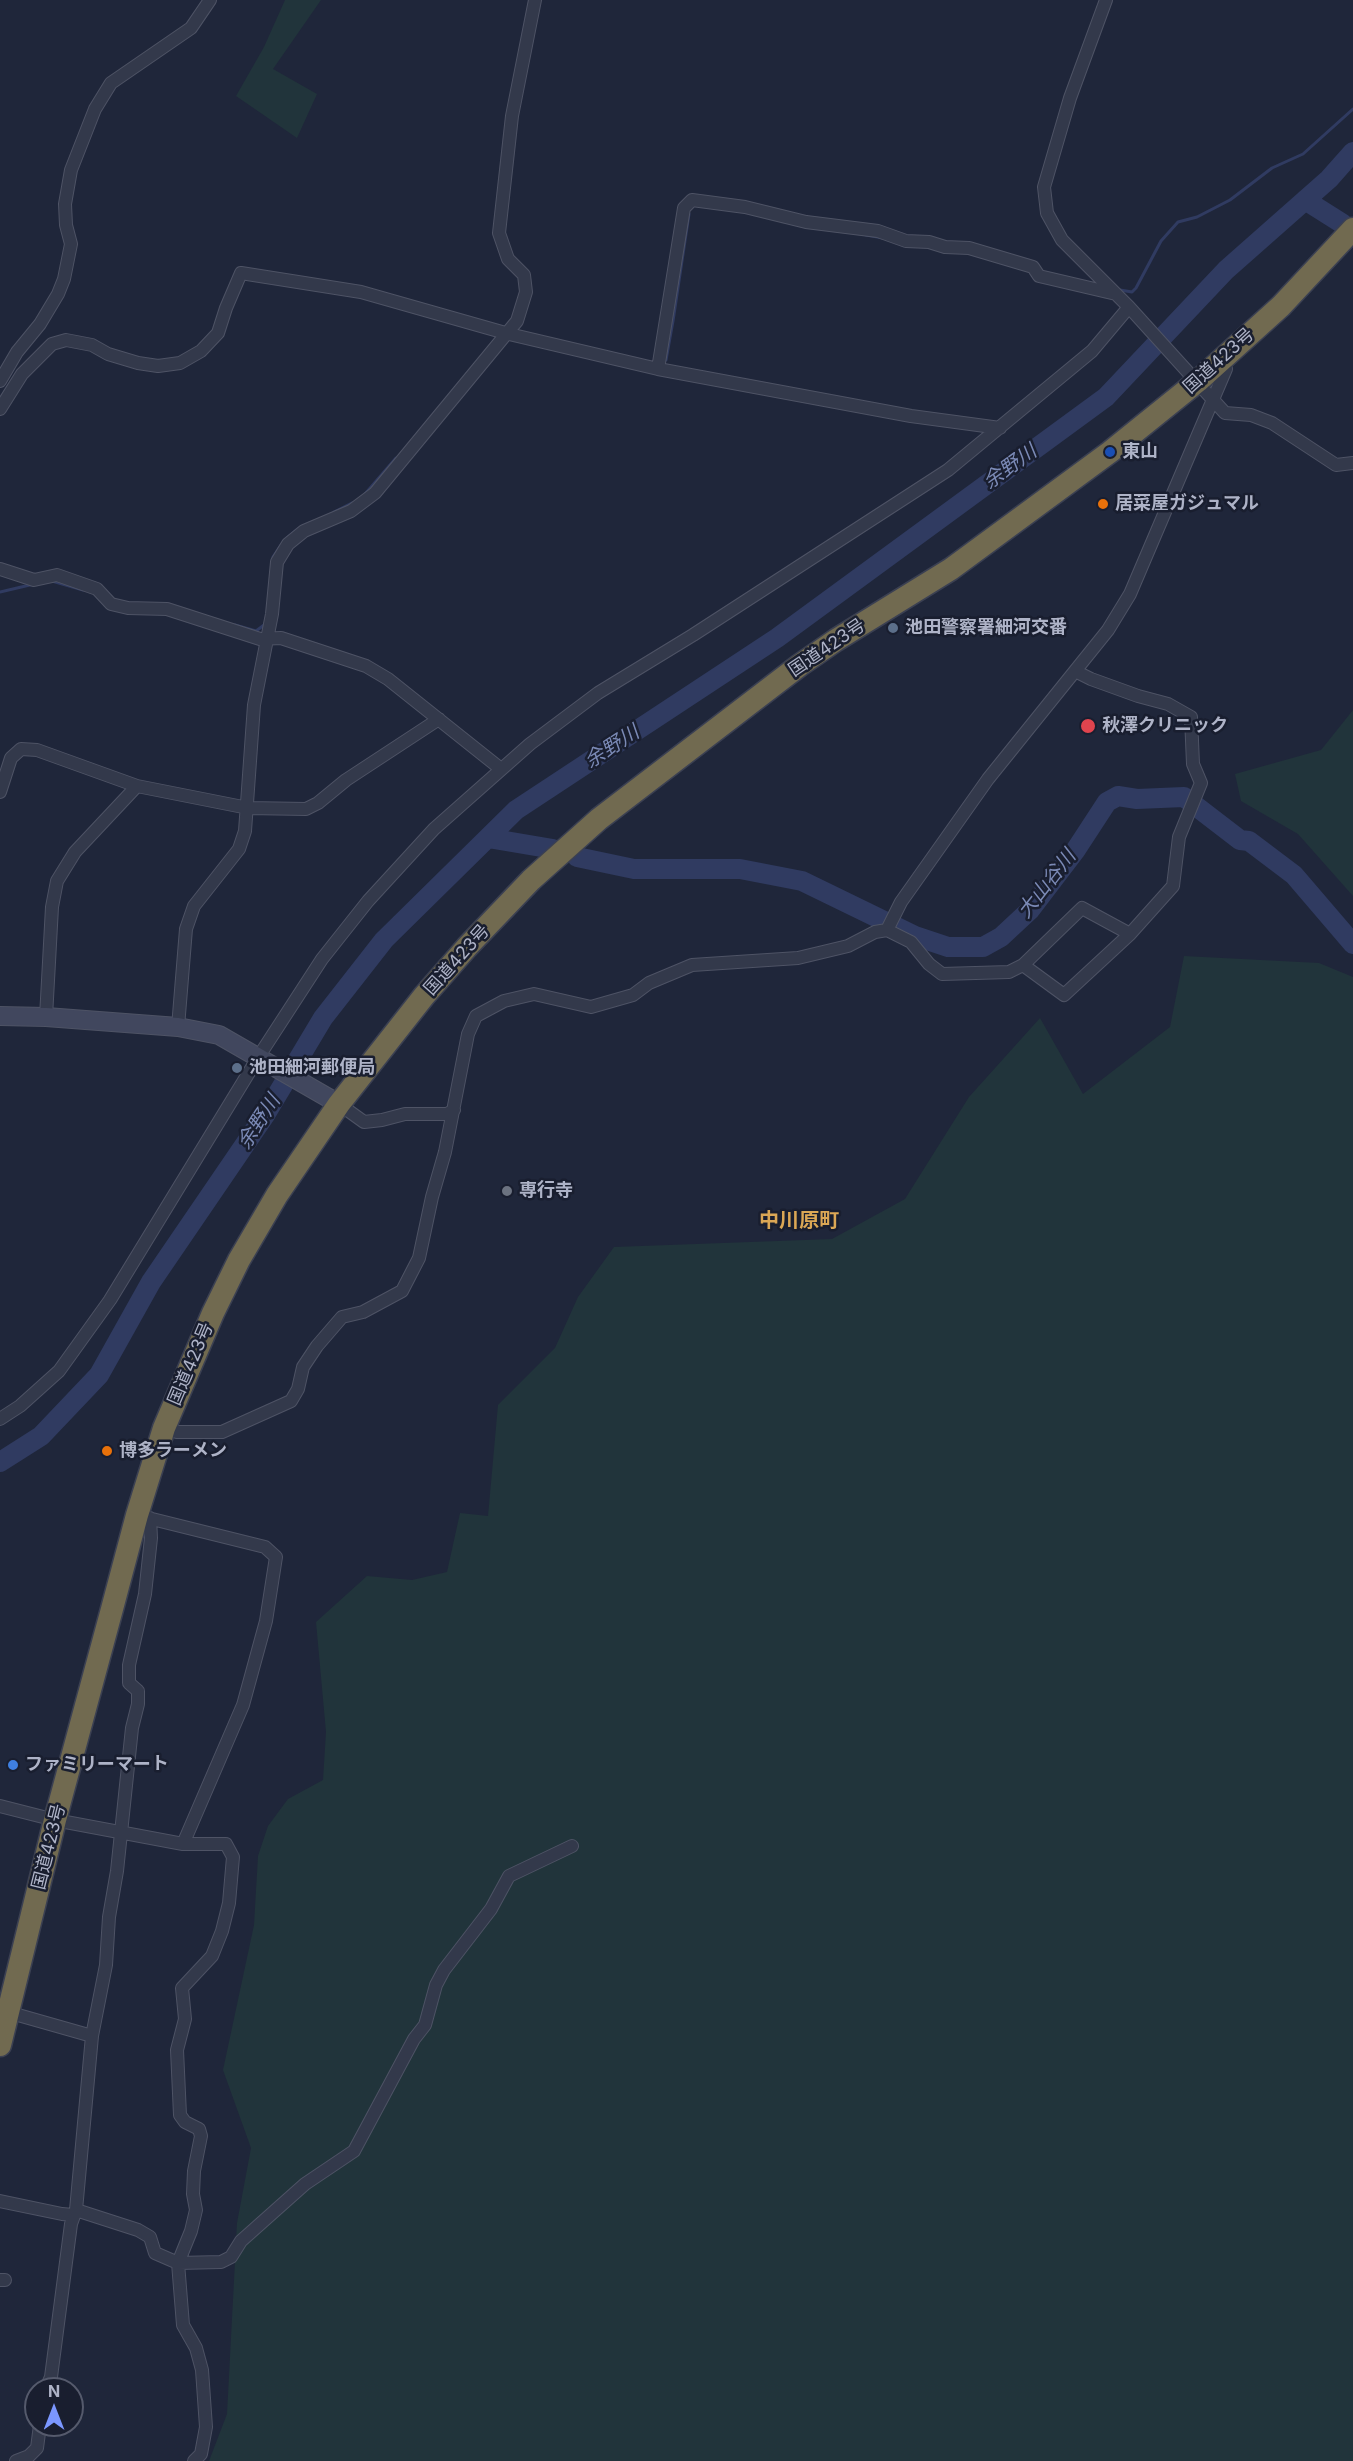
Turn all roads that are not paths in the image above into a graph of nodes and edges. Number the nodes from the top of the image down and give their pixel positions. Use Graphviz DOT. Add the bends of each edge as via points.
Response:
graph roads {
  1 [pos="210,0"];
  2 [pos="535,0"];
  3 [pos="1106,0"];
  4 [pos="1350,238"];
  5 [pos="1116,294"];
  6 [pos="1132,310"];
  7 [pos="509,334"];
  8 [pos="1222,358"];
  9 [pos="658,369"];
  10 [pos="0,381"];
  11 [pos="1198,381"];
  12 [pos="1214,400"];
  13 [pos="0,409"];
  14 [pos="1000,428"];
  15 [pos="1353,463"];
  16 [pos="0,569"];
  17 [pos="268,638"];
  18 [pos="1076,671"];
  19 [pos="440,719"];
  20 [pos="501,769"];
  21 [pos="137,786"];
  22 [pos="0,792"];
  23 [pos="248,808"];
  24 [pos="887,930"];
  25 [pos="1130,934"];
  26 [pos="1023,966"];
  27 [pos="0,1016"];
  28 [pos="46,1017"];
  29 [pos="178,1027"];
  30 [pos="262,1058"];
  31 [pos="332,1100"];
  32 [pos="454,1110"];
  33 [pos="0,1419"];
  34 [pos="164,1428"];
  35 [pos="144,1516"];
  36 [pos="0,1806"];
  37 [pos="55,1820"];
  38 [pos="120,1833"];
  39 [pos="183,1844"];
  40 [pos="572,1846"];
  41 [pos="2,2014"];
  42 [pos="92,2036"];
  43 [pos="0,2045"];
  44 [pos="0,2201"];
  45 [pos="74,2212"];
  46 [pos="178,2263"];
  47 [pos="51,2377"];
  48 [pos="38,2437"];
  49 [pos="16,2461"];
  50 [pos="194,2461"];
  1 -- 10 [label="street" via="191,28 111,83 94,109 71,170 65,204 71,244 64,279 40,324"];
  2 -- 7 [label="street" via="512,116 499,233 508,259 524,275 526,292"];
  3 -- 5 [label="street" via="1070,98 1044,187 1047,213 1062,240"];
  4 -- 8 [label="highway, 国道423号"];
  5 -- 6 [label="street"];
  5 -- 9 [label="street" via="1039,276 1033,267 969,248 906,241 878,231 692,200 684,208"];
  6 -- 11 [label="street"];
  6 -- 14 [label="street" via="1092,351"];
  7 -- 9 [label="street"];
  7 -- 13 [label="street" via="361,292 241,273 218,333 201,351 180,363 138,363 92,345 66,340 52,344 22,374"];
  7 -- 17 [label="street" via="375,493 351,511 304,531 288,544 277,562"];
  8 -- 11 [label="highway, 国道423号"];
  8 -- 12 [label="street" via="1226,369"];
  9 -- 14 [label="street" via="911,416"];
  11 -- 12 [label="street"];
  11 -- 31 [label="highway, 国道423号" via="1110,452 951,569 836,639 599,819 531,880 467,947"];
  12 -- 15 [label="street" via="1225,413 1251,415 1272,423 1335,465"];
  12 -- 18 [label="street" via="1130,594"];
  14 -- 20 [label="street" via="948,470 598,693"];
  16 -- 17 [label="street" via="34,580 57,575 97,589 111,604 167,609 260,639"];
  17 -- 19 [label="street" via="280,638 366,666"];
  17 -- 23 [label="street" via="254,705"];
  18 -- 24 [label="street" via="988,779 902,902"];
  18 -- 25 [label="street" via="1119,690 1168,704 1191,717 1193,764 1201,783 1179,837 1173,886"];
  19 -- 20 [label="street"];
  19 -- 23 [label="street" via="346,780 318,804 306,808"];
  20 -- 30 [label="street" via="434,829 368,901 322,959"];
  21 -- 22 [label="street" via="37,750 21,749 11,758"];
  21 -- 23 [label="street"];
  21 -- 28 [label="street" via="75,852 57,881"];
  23 -- 29 [label="street" via="239,849 194,906 186,929"];
  24 -- 26 [label="street" via="911,942 942,974 1008,972"];
  24 -- 32 [label="street" via="848,946 798,958 692,965 649,983 633,995 591,1007 534,994 504,1001 476,1016 468,1034"];
  25 -- 26 [label="street" via="1082,908"];
  25 -- 26 [label="street" via="1064,995"];
  27 -- 28 [label="street"];
  28 -- 29 [label="street"];
  29 -- 30 [label="street" via="219,1035"];
  30 -- 31 [label="street"];
  30 -- 33 [label="street" via="111,1300 59,1371"];
  31 -- 32 [label="street" via="364,1122 405,1114 447,1114"];
  31 -- 34 [label="highway, 国道423号" via="239,1260"];
  32 -- 34 [label="street" via="419,1258 402,1292 363,1312 342,1317 303,1367 291,1401 222,1432 177,1432"];
  34 -- 35 [label="highway, 国道423号"];
  35 -- 37 [label="highway, 国道423号"];
  35 -- 38 [label="street" via="151,1538 145,1594 129,1665 129,1683 138,1691 138,1704"];
  35 -- 39 [label="street" via="265,1546 276,1557 266,1621 243,1705"];
  36 -- 37 [label="street"];
  37 -- 38 [label="street"];
  37 -- 41 [label="highway, 国道423号"];
  38 -- 39 [label="street"];
  38 -- 42 [label="street" via="106,1965"];
  39 -- 46 [label="street" via="226,1844 233,1857 222,1931 212,1956 182,1988 185,2019 177,2050 180,2115 199,2128 201,2136 194,2171 196,2210"];
  40 -- 46 [label="street" via="509,1876 491,1908 444,1970 425,2025 354,2151 305,2184 241,2241 231,2257 221,2262"];
  41 -- 42 [label="street"];
  41 -- 43 [label="highway, 国道423号"];
  42 -- 45 [label="street"];
  44 -- 45 [label="street" via="62,2214"];
  45 -- 46 [label="street" via="138,2230 150,2237 155,2253"];
  45 -- 47 [label="street"];
  46 -- 50 [label="street" via="183,2325 196,2348 202,2370 206,2427 201,2454"];
  48 -- 49 [label="street" via="37,2448"];
}
